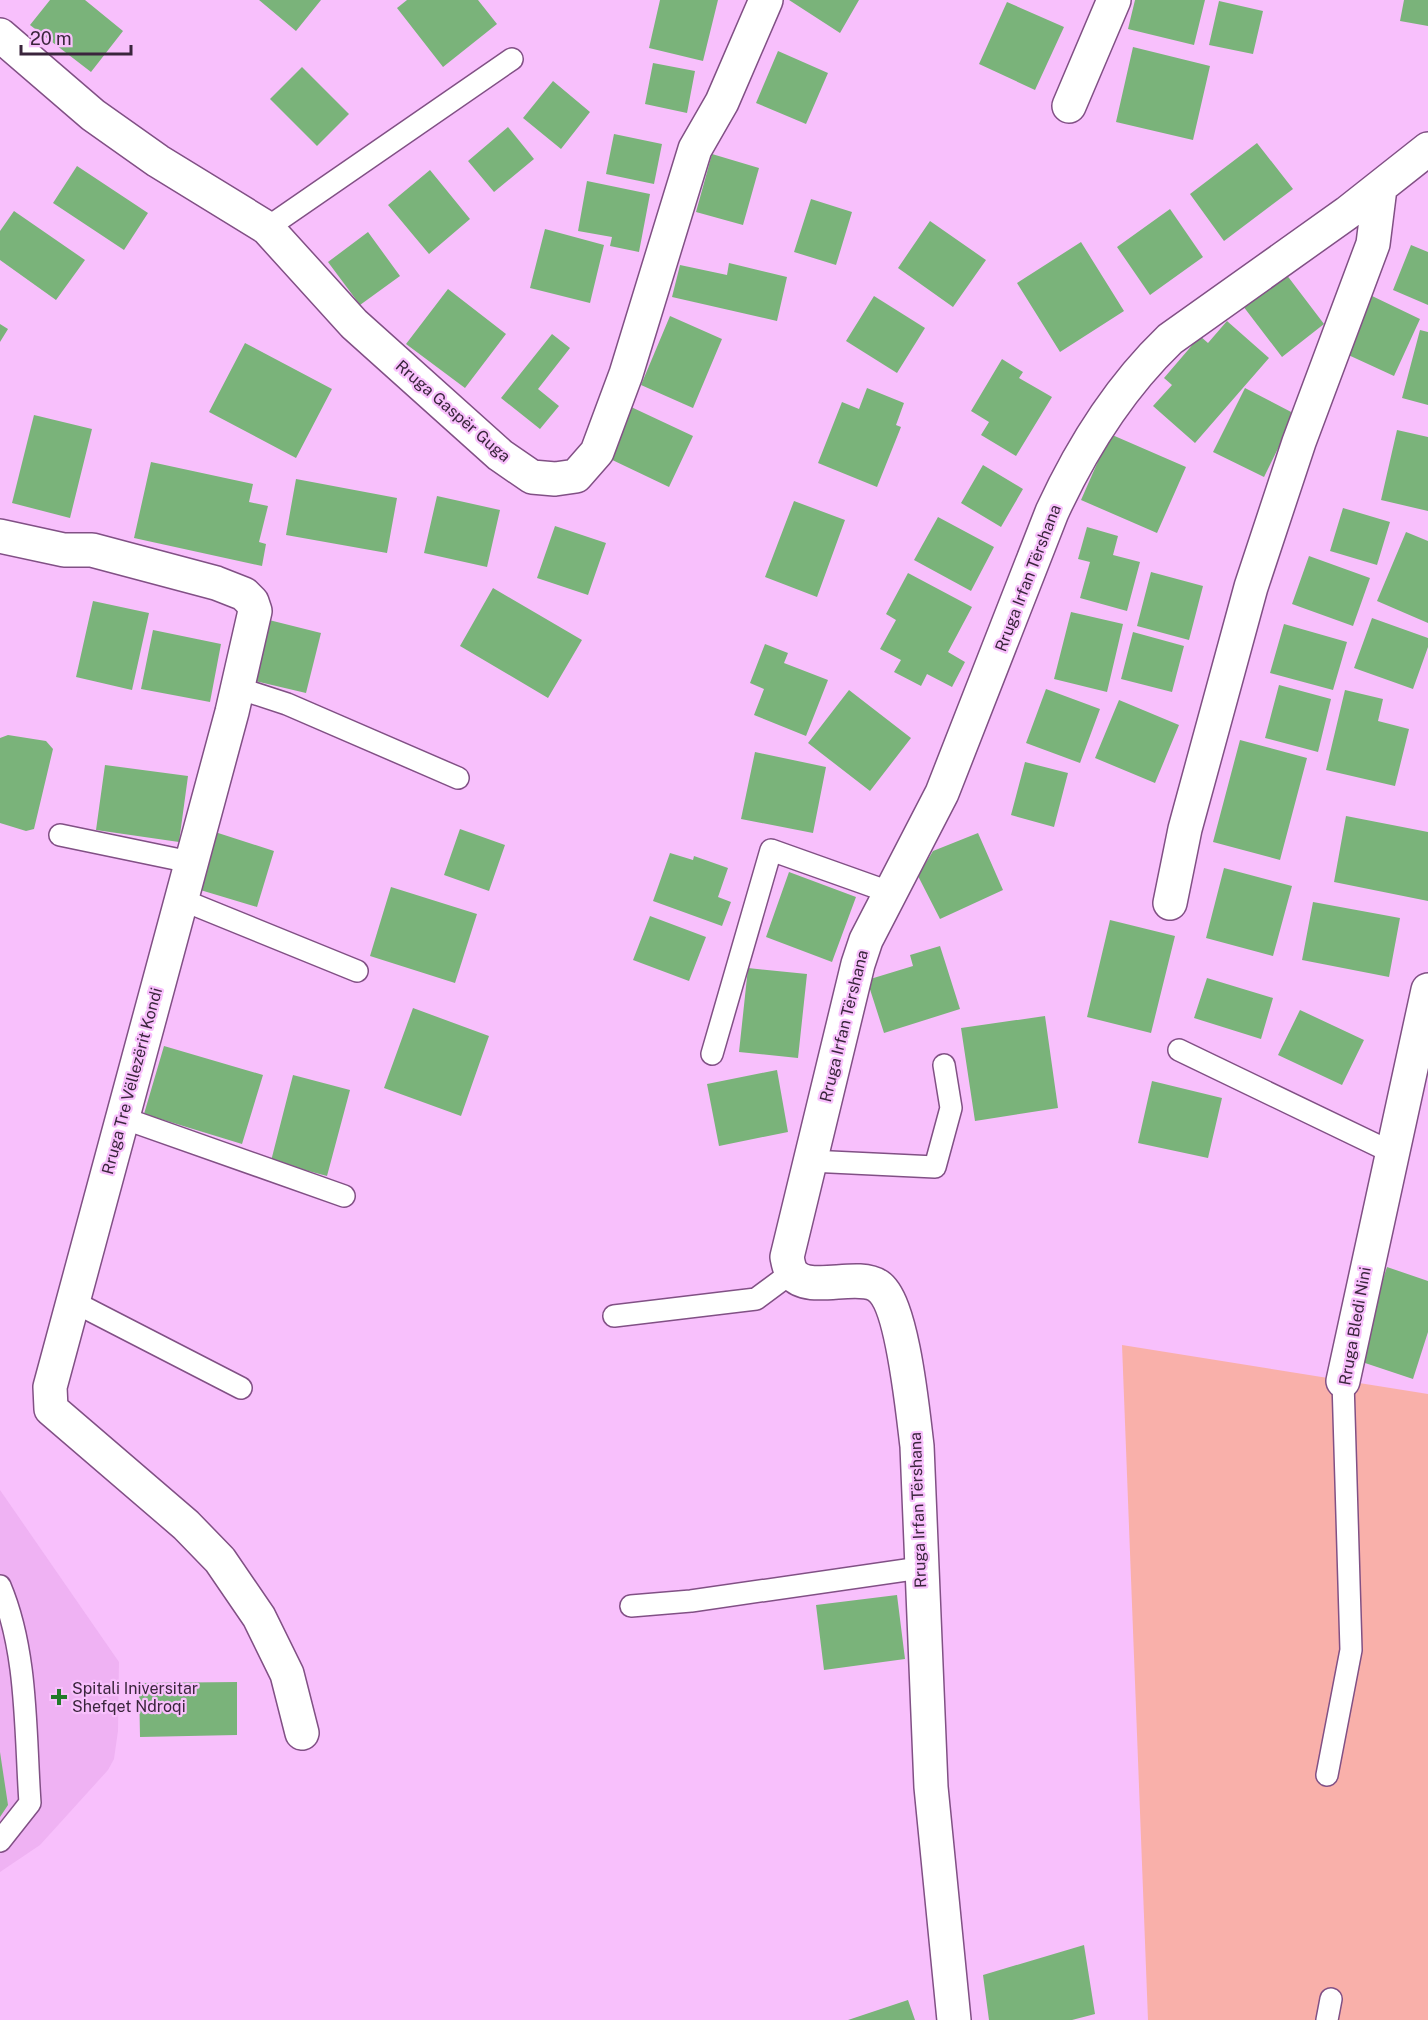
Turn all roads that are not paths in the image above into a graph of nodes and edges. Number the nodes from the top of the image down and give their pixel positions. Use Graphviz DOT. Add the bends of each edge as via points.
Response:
graph roads {
  1 [pos="766,0"];
  2 [pos="1113,0"];
  3 [pos="0,35"];
  4 [pos="512,59"];
  5 [pos="1070,106"];
  6 [pos="1428,149"];
  7 [pos="1380,188"];
  8 [pos="267,228"];
  9 [pos="0,536"];
  10 [pos="238,688"];
  11 [pos="458,778"];
  12 [pos="60,835"];
  13 [pos="189,862"];
  14 [pos="889,892"];
  15 [pos="180,899"];
  16 [pos="1170,903"];
  17 [pos="357,971"];
  18 [pos="1428,990"];
  19 [pos="1179,1050"];
  20 [pos="712,1054"];
  21 [pos="944,1065"];
  22 [pos="123,1118"];
  23 [pos="1393,1153"];
  24 [pos="810,1161"];
  25 [pos="344,1196"];
  26 [pos="791,1273"];
  27 [pos="72,1301"];
  28 [pos="614,1316"];
  29 [pos="1343,1381"];
  30 [pos="241,1388"];
  31 [pos="920,1568"];
  32 [pos="0,1586"];
  33 [pos="631,1606"];
  34 [pos="302,1733"];
  35 [pos="1327,1775"];
  36 [pos="0,1841"];
  37 [pos="954,2020"];
  1 -- 8 [label="street, Rruga Gaspër Guga" via="722,102 695,149 626,374 597,452 576,476 532,477 500,455 354,324"];
  2 -- 5 [label="street"];
  3 -- 8 [label="street, Rruga Gaspër Guga" via="102,121 158,161"];
  4 -- 8 [label="lane"];
  6 -- 7 [label="street, Rruga Irfan Tërshana"];
  7 -- 14 [label="street, Rruga Irfan Tërshana" via="1170,339 1148,361 1096,430 1052,512 942,793"];
  7 -- 16 [label="street" via="1372,244 1251,587 1185,829"];
  9 -- 10 [label="street, Rruga Tre Vëllezërit Kondi" via="64,550 92,550 244,594 255,611"];
  10 -- 11 [label="lane" via="287,704"];
  10 -- 13 [label="street, Rruga Tre Vëllezërit Kondi"];
  12 -- 13 [label="lane"];
  13 -- 15 [label="street, Rruga Tre Vëllezërit Kondi"];
  14 -- 20 [label="lane" via="771,850"];
  14 -- 24 [label="street, Rruga Irfan Tërshana" via="858,964"];
  15 -- 17 [label="lane"];
  15 -- 22 [label="street, Rruga Tre Vëllezërit Kondi"];
  18 -- 23 [label="street, Rruga Bledi Nini"];
  19 -- 23 [label="lane"];
  21 -- 24 [label="lane" via="951,1108 935,1167"];
  22 -- 25 [label="lane"];
  22 -- 27 [label="street, Rruga Tre Vëllezërit Kondi"];
  23 -- 29 [label="street, Rruga Bledi Nini"];
  24 -- 26 [label="street, Rruga Irfan Tërshana" via="787,1257"];
  26 -- 28 [label="lane" via="756,1299"];
  26 -- 31 [label="street, Rruga Irfan Tërshana" via="802,1282 877,1285 890,1302 910,1391 917,1446"];
  27 -- 30 [label="lane"];
  27 -- 34 [label="street, Rruga Tre Vëllezërit Kondi" via="50,1386 51,1409 186,1525 220,1560 258,1617 287,1674"];
  29 -- 35 [label="lane, Rruga Bledi Nini" via="1351,1650"];
  31 -- 33 [label="lane"];
  31 -- 37 [label="street, Rruga Irfan Tërshana" via="930,1787"];
  32 -- 36 [label="lane" via="7,1602 20,1669 30,1803"];
}
